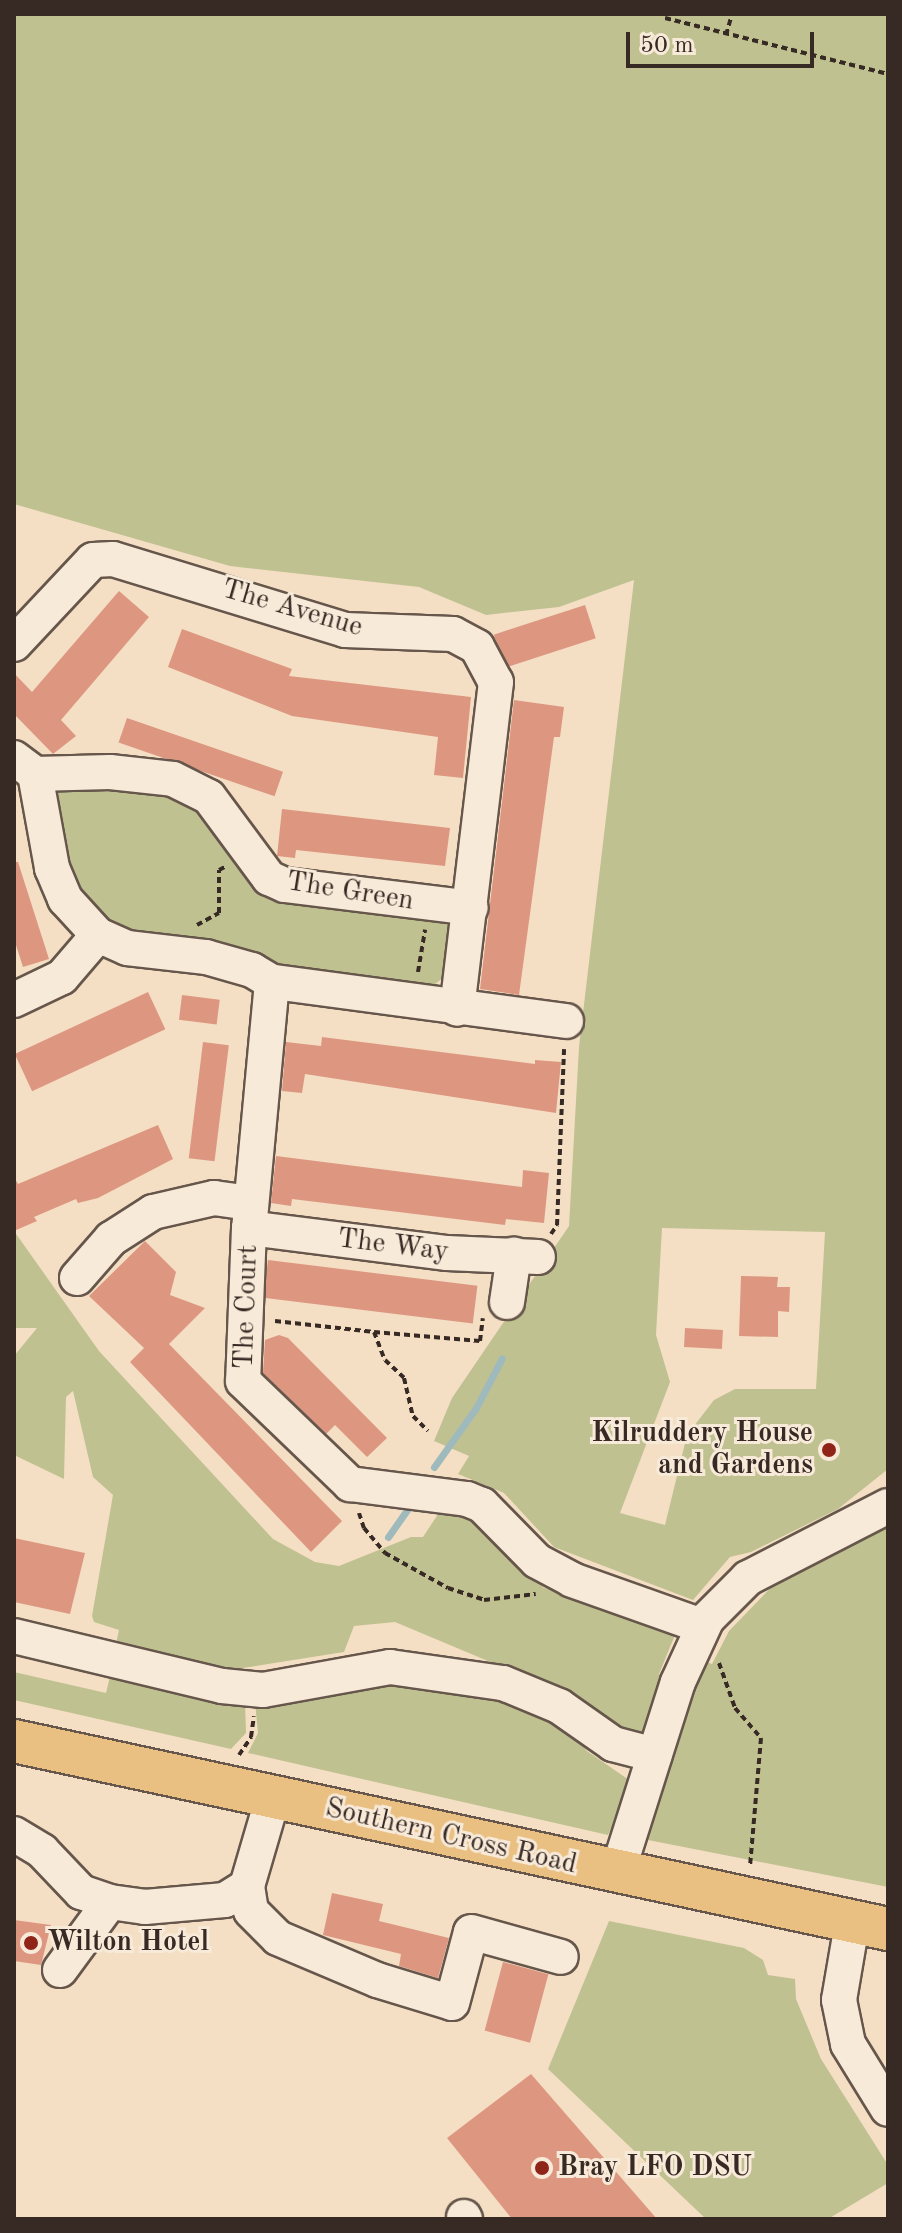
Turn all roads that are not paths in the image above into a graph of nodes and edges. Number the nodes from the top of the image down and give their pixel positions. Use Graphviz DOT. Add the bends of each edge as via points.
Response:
graph roads {
  1 [pos="14,644"];
  2 [pos="24,766"];
  3 [pos="471,908"];
  4 [pos="98,935"];
  5 [pos="262,976"];
  6 [pos="14,1000"];
  7 [pos="457,1009"];
  8 [pos="566,1021"];
  9 [pos="250,1216"];
  10 [pos="77,1278"];
  11 [pos="496,1306"];
  12 [pos="888,1506"];
  13 [pos="14,1636"];
  14 [pos="697,1638"];
  15 [pos="14,1741"];
  16 [pos="655,1755"];
  17 [pos="273,1797"];
  18 [pos="14,1834"];
  19 [pos="617,1874"];
  20 [pos="247,1886"];
  21 [pos="110,1902"];
  22 [pos="870,1926"];
  23 [pos="561,1957"];
  24 [pos="60,1970"];
  25 [pos="875,2062"];
  26 [pos="888,2109"];
  1 -- 3 [label="street, The Avenue" via="93,560 113,559 345,630 453,634 466,640 488,661 496,682"];
  2 -- 3 [label="street, The Green" via="173,779 209,797 269,878 285,885"];
  2 -- 4 [label="street" via="65,899"];
  3 -- 7 [label="street, The Avenue"];
  4 -- 5 [label="street" via="127,948 206,957"];
  4 -- 6 [label="street" via="62,977"];
  5 -- 7 [label="street"];
  5 -- 9 [label="street"];
  7 -- 8 [label="street"];
  9 -- 10 [label="street, The Way" via="214,1198 181,1202 102,1230"];
  9 -- 11 [label="street, The Way" via="447,1253 526,1256"];
  9 -- 14 [label="street, The Court" via="243,1381 362,1486 439,1493 482,1505 519,1546 572,1580"];
  12 -- 14 [label="street" via="748,1578"];
  13 -- 16 [label="street" via="250,1689 390,1667 503,1683 538,1696 613,1744"];
  14 -- 16 [label="street"];
  15 -- 17 [label="main road, Southern Cross Road"];
  16 -- 19 [label="street"];
  17 -- 19 [label="main road, Southern Cross Road"];
  17 -- 20 [label="street"];
  18 -- 21 [label="street" via="42,1851 81,1892"];
  19 -- 22 [label="main road, Southern Cross Road"];
  20 -- 21 [label="street" via="225,1900 185,1905"];
  20 -- 23 [label="street" via="251,1911 278,1938 377,1980 452,2003 471,1932"];
  21 -- 24 [label="street"];
  22 -- 25 [label="street" via="839,2000 848,2044"];
  25 -- 26 [label="street"];
}
